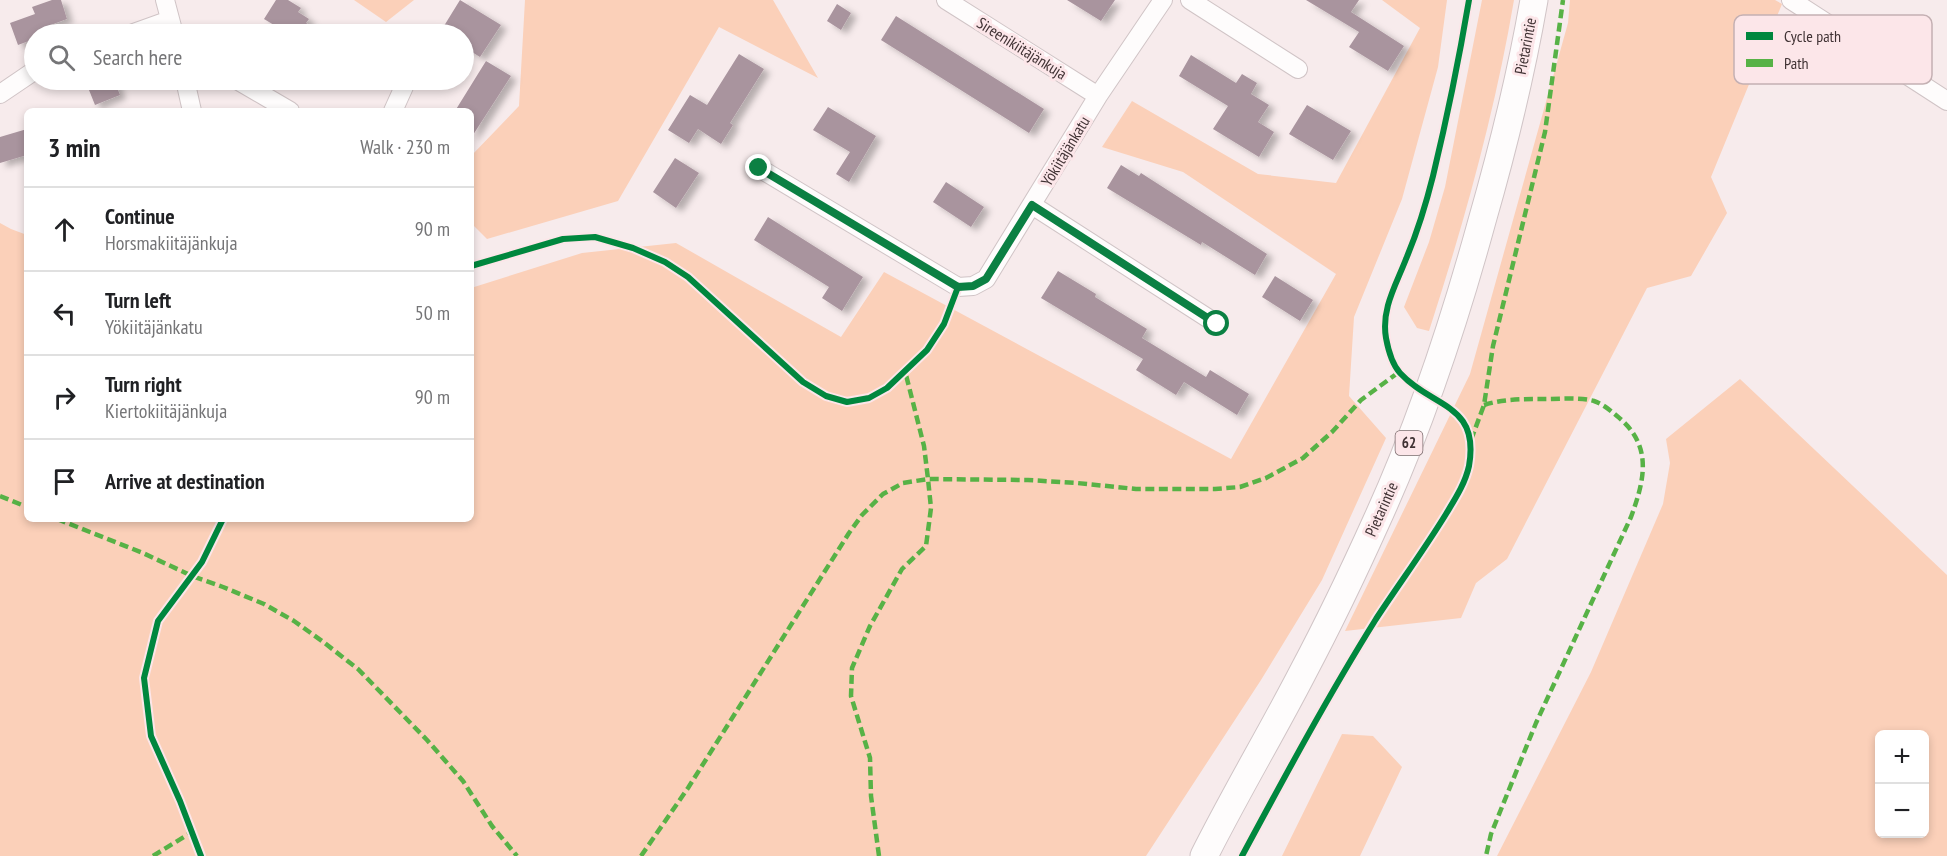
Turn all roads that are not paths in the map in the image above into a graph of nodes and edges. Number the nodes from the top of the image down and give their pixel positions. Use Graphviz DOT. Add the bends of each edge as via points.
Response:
graph roads {
  1 [pos="165,0"];
  2 [pos="946,0"];
  3 [pos="1163,0"];
  4 [pos="1190,0"];
  5 [pos="1534,0"];
  6 [pos="1791,0"];
  7 [pos="1814,15"];
  8 [pos="171,24"];
  9 [pos="1298,69"];
  10 [pos="24,78"];
  11 [pos="1921,84"];
  12 [pos="187,90"];
  13 [pos="254,90"];
  14 [pos="403,90"];
  15 [pos="0,94"];
  16 [pos="1098,96"];
  17 [pos="1947,101"];
  18 [pos="191,108"];
  19 [pos="285,108"];
  20 [pos="394,108"];
  21 [pos="759,168"];
  22 [pos="1032,205"];
  23 [pos="1217,324"];
  24 [pos="1204,856"];
  1 -- 8 [label="street"];
  2 -- 16 [label="street, Sireenikiitäjänkuja"];
  3 -- 16 [label="street, Yökiitäjänkatu"];
  4 -- 9 [label="street"];
  5 -- 24 [label="main road, Pietarintie / 62" via="1505,138 1473,256 1404,455 1377,521 1304,672"];
  6 -- 7 [label="street"];
  10 -- 15 [label="street"];
  11 -- 17 [label="street"];
  12 -- 18 [label="street"];
  13 -- 19 [label="street"];
  14 -- 20 [label="street"];
  16 -- 22 [label="street, Yökiitäjänkatu"];
  21 -- 22 [label="street, Yökiitäjänkatu" via="958,287 973,286 986,279"];
  22 -- 23 [label="street"];
}
